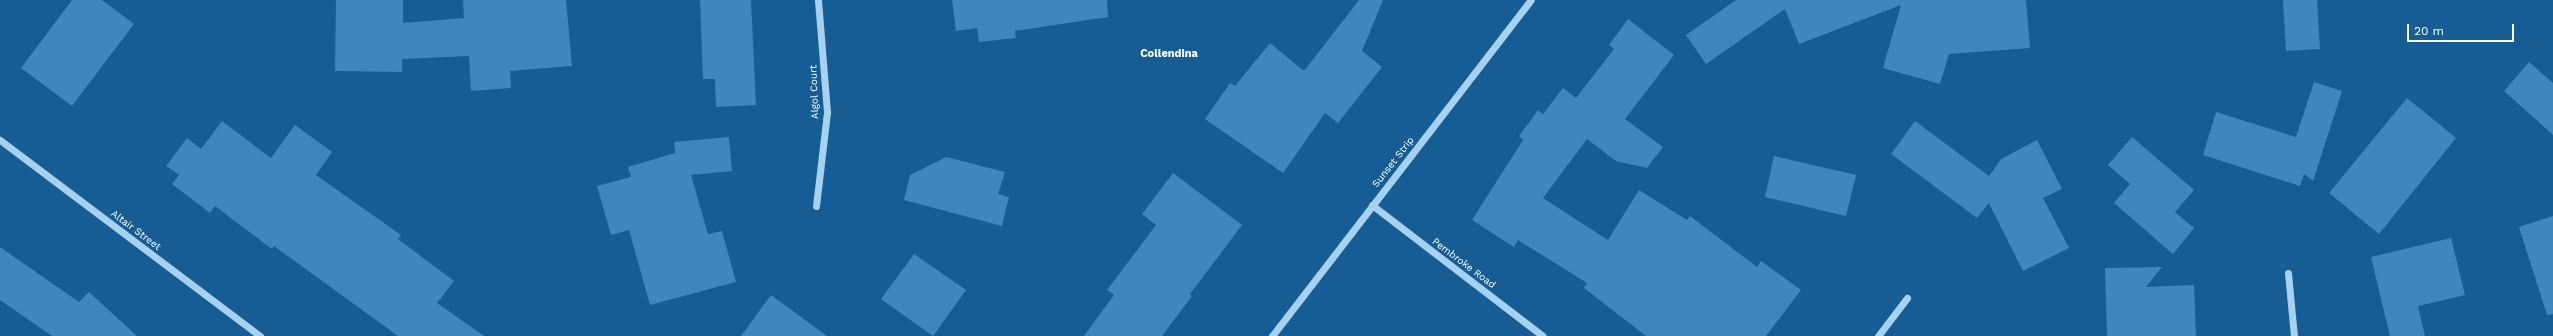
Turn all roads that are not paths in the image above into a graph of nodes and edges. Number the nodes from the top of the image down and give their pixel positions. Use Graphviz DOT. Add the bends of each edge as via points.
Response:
graph roads {
  1 [pos="818,0"];
  2 [pos="1531,0"];
  3 [pos="0,140"];
  4 [pos="1372,205"];
  5 [pos="816,206"];
  6 [pos="2288,273"];
  7 [pos="1907,298"];
  8 [pos="260,336"];
  9 [pos="1272,336"];
  10 [pos="1544,336"];
  11 [pos="1878,336"];
  12 [pos="2294,336"];
  1 -- 5 [label="street, Algol Court" via="827,112"];
  2 -- 4 [label="street, Sunset Strip"];
  3 -- 8 [label="street, Altair Street"];
  4 -- 9 [label="street, Sunset Strip"];
  4 -- 10 [label="street, Pembroke Road"];
  6 -- 12 [label="street"];
  7 -- 11 [label="street"];
}
